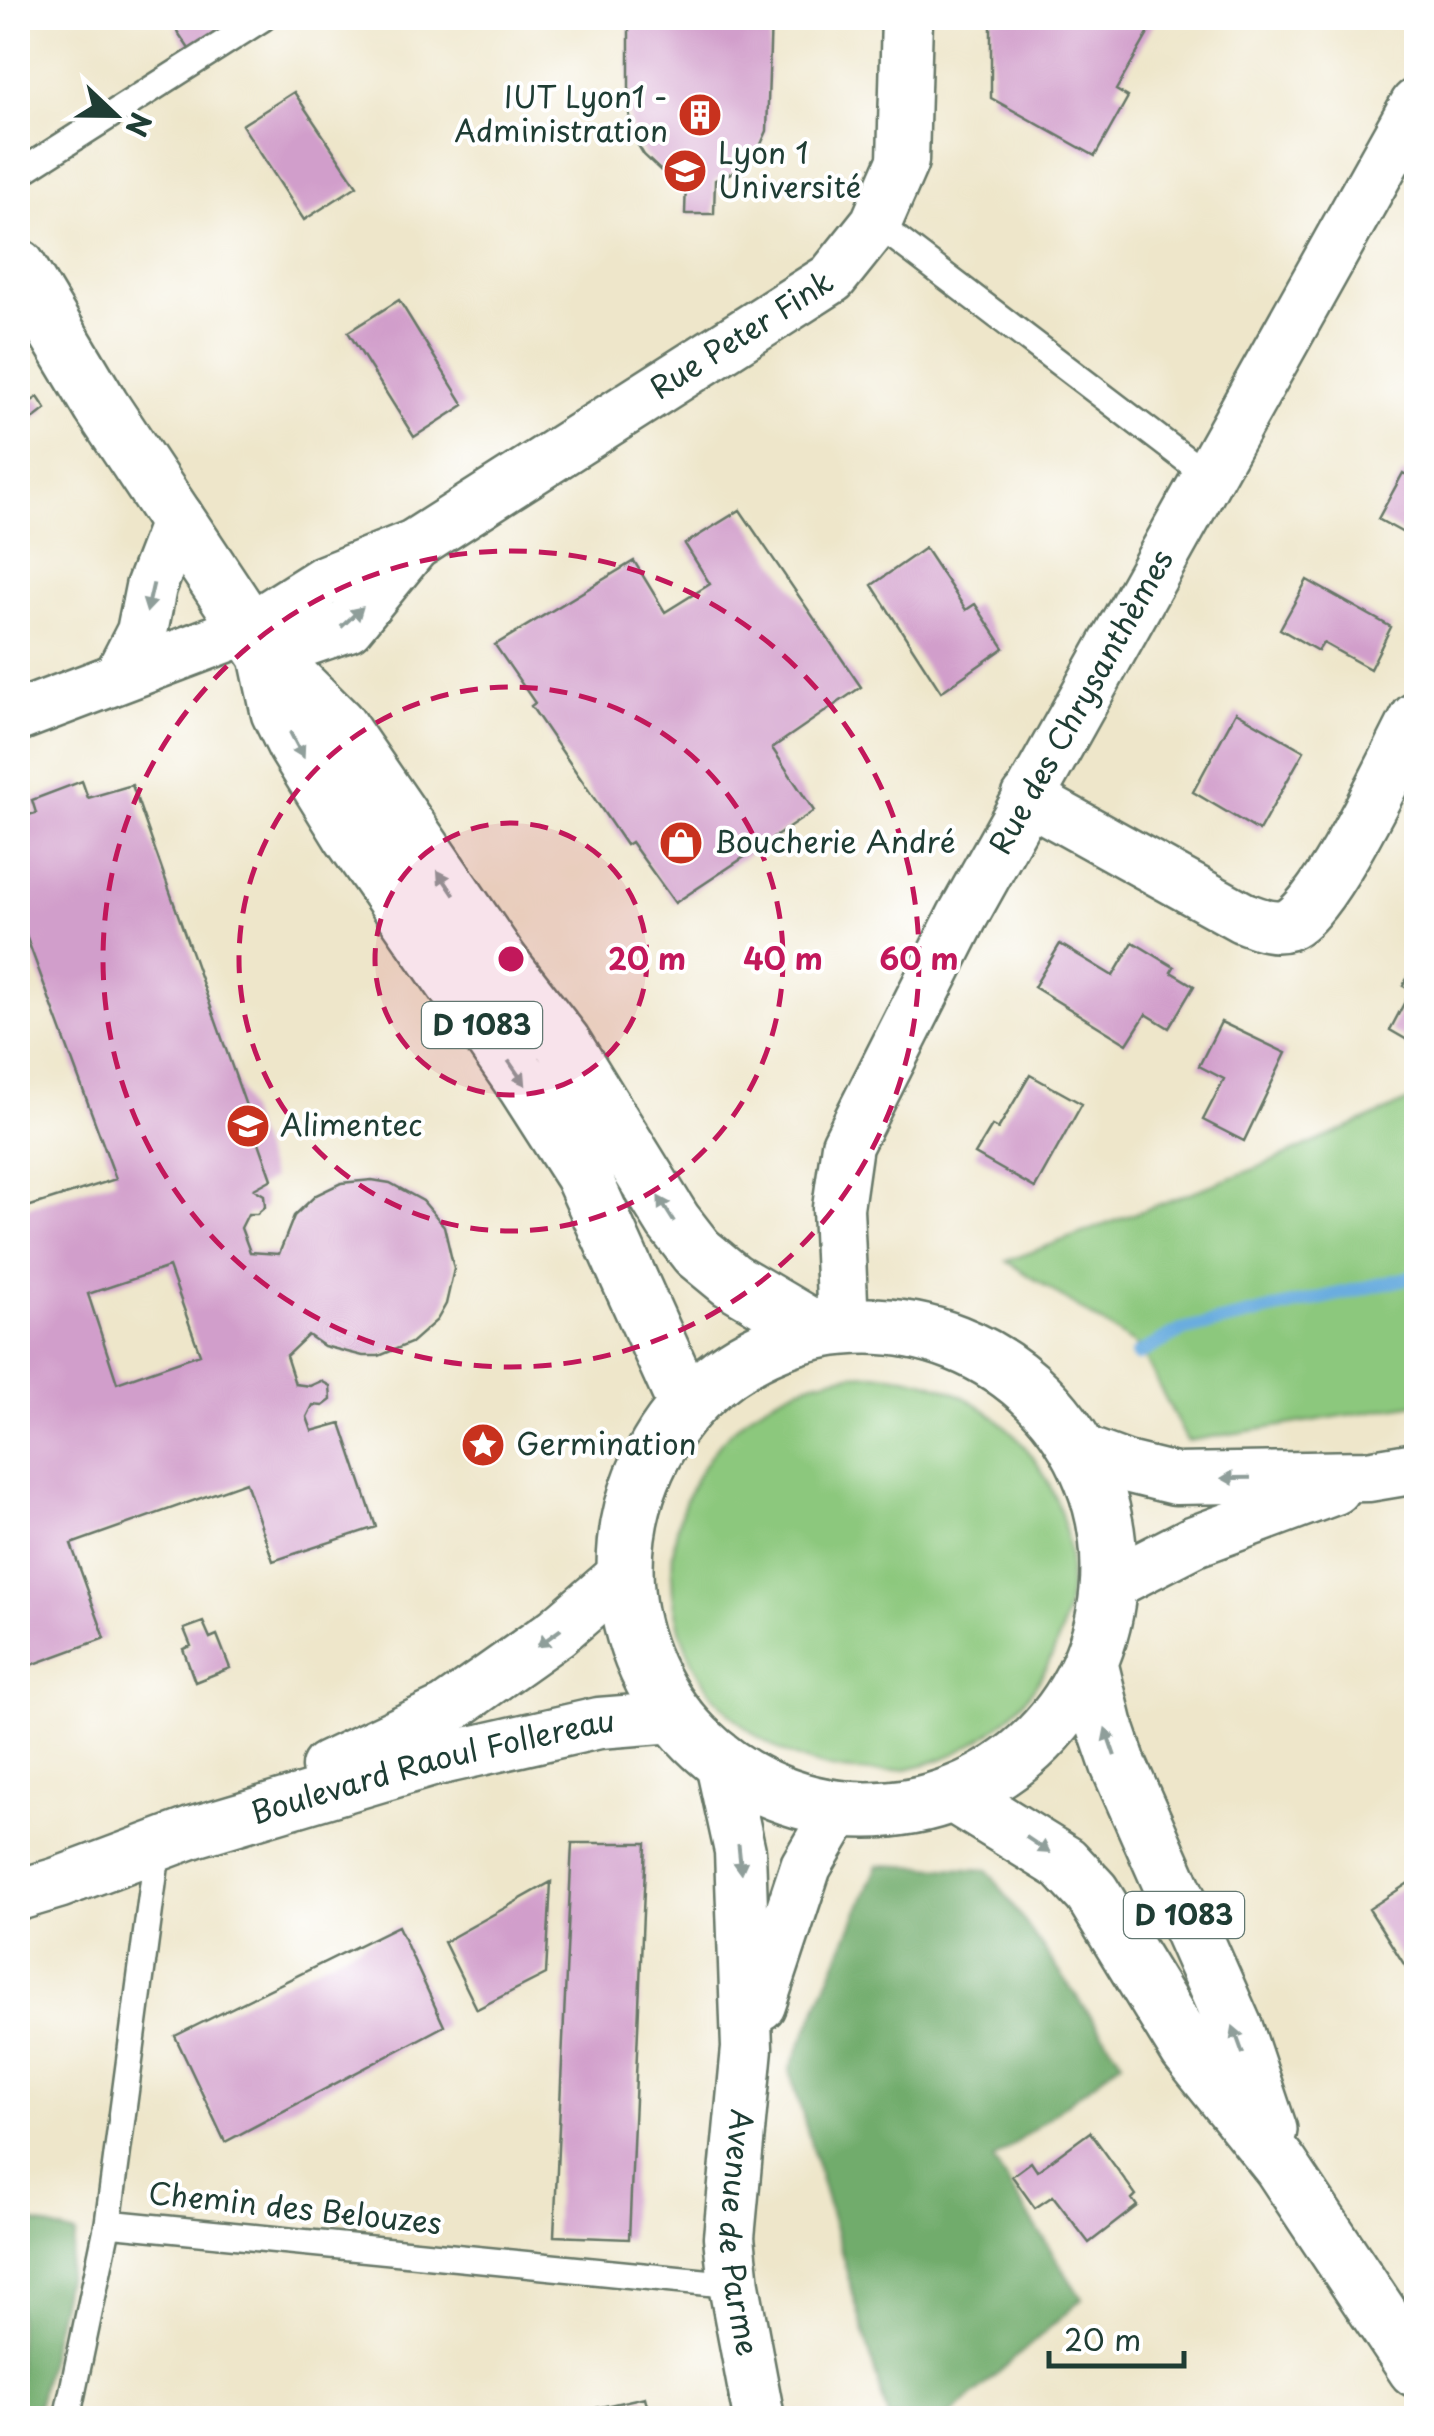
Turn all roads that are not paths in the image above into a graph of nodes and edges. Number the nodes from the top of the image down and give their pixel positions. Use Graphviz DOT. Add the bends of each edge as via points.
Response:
graph roads {
  1 [pos="263,18"];
  2 [pos="907,18"];
  3 [pos="1416,104"];
  4 [pos="18,174"];
  5 [pos="876,222"];
  6 [pos="18,266"];
  7 [pos="1209,476"];
  8 [pos="178,516"];
  9 [pos="258,641"];
  10 [pos="119,677"];
  11 [pos="18,716"];
  12 [pos="1416,718"];
  13 [pos="1027,798"];
  14 [pos="829,1328"];
  15 [pos="686,1405"];
  16 [pos="1080,1450"];
  17 [pos="1416,1468"];
  18 [pos="1368,1476"];
  19 [pos="623,1575"];
  20 [pos="1109,1585"];
  21 [pos="1090,1664"];
  22 [pos="674,1717"];
  23 [pos="721,1764"];
  24 [pos="954,1795"];
  25 [pos="840,1810"];
  26 [pos="176,1839"];
  27 [pos="18,1895"];
  28 [pos="747,2048"];
  29 [pos="1282,2166"];
  30 [pos="108,2223"];
  31 [pos="734,2285"];
  32 [pos="1416,2369"];
  33 [pos="66,2418"];
  34 [pos="759,2418"];
  1 -- 4 [label="lane"];
  2 -- 5 [label="street, Rue Peter Fink" via="903,161"];
  3 -- 7 [label="street, Rue des Chrysanthèmes"];
  5 -- 7 [label="lane"];
  5 -- 9 [label="street, Rue Peter Fink" via="832,278 414,545 348,626"];
  6 -- 8 [label="main road, D 1083"];
  7 -- 13 [label="street, Rue des Chrysanthèmes"];
  8 -- 9 [label="main road, D 1083"];
  8 -- 10 [label="street, one-way" via="142,632"];
  9 -- 10 [label="street, Rue Peter Fink"];
  14 -- 9 [label="main road, D 1083, one-way" via="731,1280 697,1252 564,1043 337,724"];
  9 -- 15 [label="main road, D 1083, one-way" via="280,712 350,834 582,1174"];
  10 -- 11 [label="street, Rue Peter Fink"];
  12 -- 13 [label="street" via="1332,876 1312,907 1288,925 1264,926 1242,917"];
  13 -- 14 [label="street, Rue des Chrysanthèmes" via="847,1145"];
  14 -- 15 [label="main road" via="768,1346 724,1371"];
  14 -- 16 [label="main road" via="899,1326 954,1340 1004,1367 1047,1404"];
  15 -- 19 [label="main road" via="640,1485"];
  18 -- 16 [label="street, one-way" via="1175,1479"];
  16 -- 20 [label="main road" via="1104,1516"];
  17 -- 18 [label="street"];
  18 -- 20 [label="street" via="1194,1540"];
  19 -- 22 [label="main road" via="637,1650"];
  19 -- 26 [label="street, Boulevard Raoul Follereau, one-way" via="557,1632 447,1710"];
  20 -- 21 [label="main road"];
  21 -- 24 [label="main road" via="1035,1743"];
  29 -- 21 [label="main road, D 1083, one-way" via="1235,2029 1119,1766"];
  22 -- 23 [label="main road"];
  22 -- 26 [label="street, Boulevard Raoul Follereau" via="599,1723 432,1762"];
  23 -- 25 [label="main road" via="777,1795"];
  23 -- 28 [label="street, Avenue de Parme, one-way" via="740,1851"];
  24 -- 25 [label="main road" via="898,1810"];
  24 -- 29 [label="main road, D 1083, one-way" via="1064,1863 1092,1893 1188,2050"];
  25 -- 28 [label="street, Avenue de Parme" via="806,1866"];
  26 -- 27 [label="street, Boulevard Raoul Follereau"];
  26 -- 30 [label="lane, Chemin des Belouzes"];
  28 -- 31 [label="street, Avenue de Parme" via="729,2238"];
  29 -- 32 [label="main road, D 1083"];
  30 -- 31 [label="lane, Chemin des Belouzes"];
  30 -- 33 [label="lane"];
  31 -- 34 [label="street, Avenue de Parme"];
}
